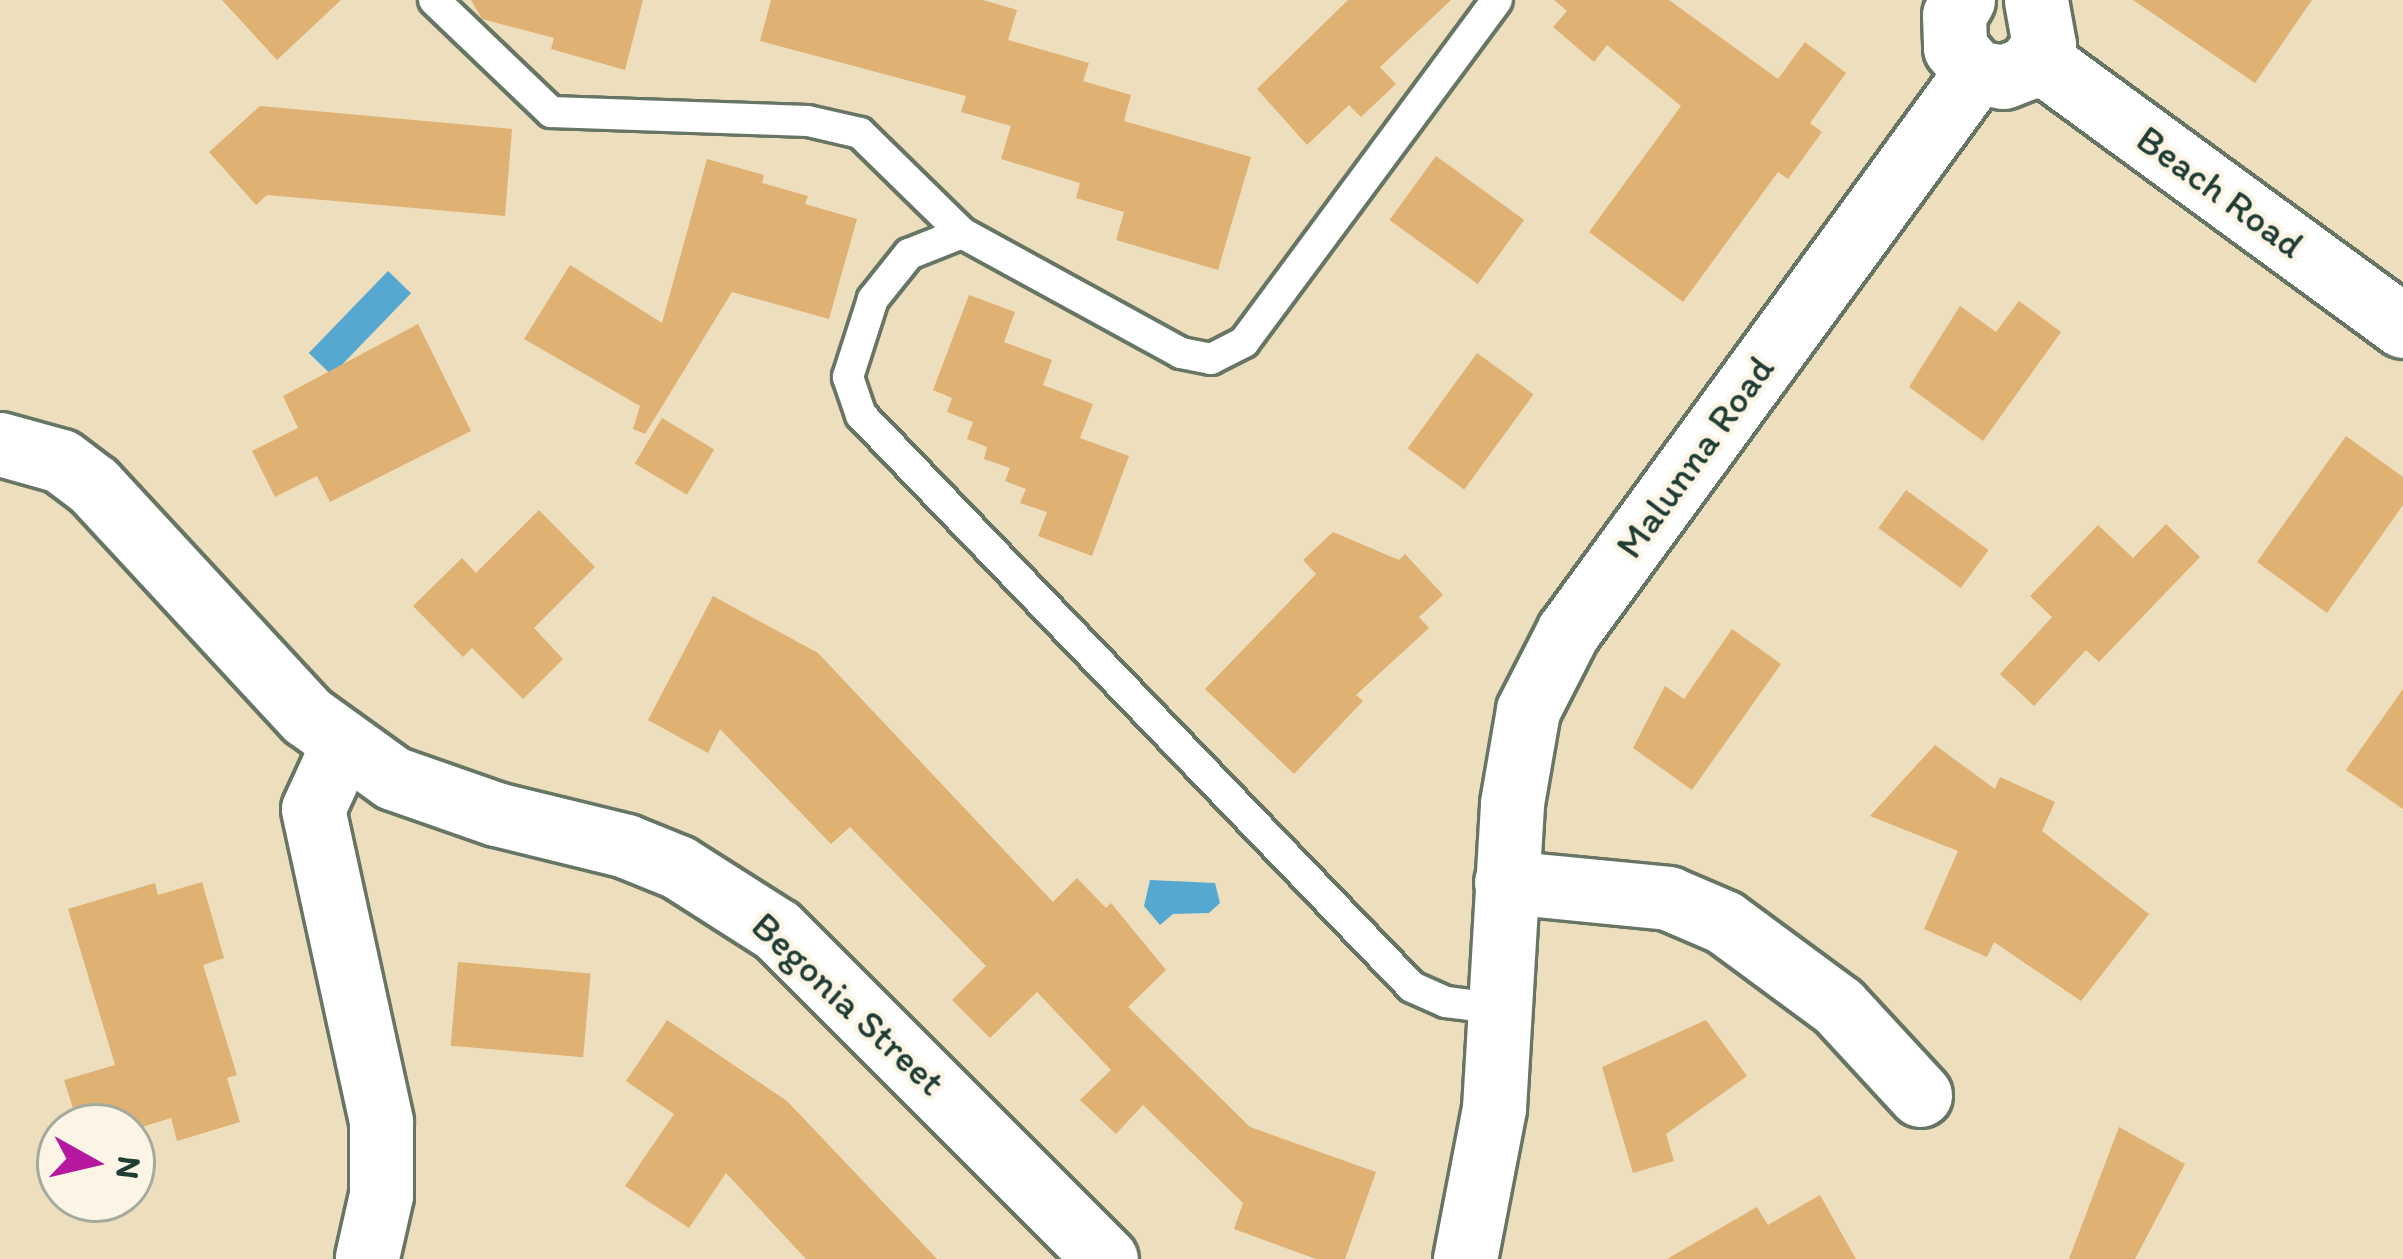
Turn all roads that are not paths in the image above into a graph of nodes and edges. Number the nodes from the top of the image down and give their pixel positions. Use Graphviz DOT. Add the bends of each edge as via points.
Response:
graph roads {
  1 [pos="434,0"];
  2 [pos="1497,0"];
  3 [pos="1962,0"];
  4 [pos="2037,29"];
  5 [pos="1976,71"];
  6 [pos="962,233"];
  7 [pos="2403,326"];
  8 [pos="0,444"];
  9 [pos="342,746"];
  10 [pos="1506,882"];
  11 [pos="1501,1010"];
  12 [pos="1920,1095"];
  13 [pos="368,1257"];
  14 [pos="1106,1259"];
  15 [pos="1465,1259"];
  1 -- 6 [label="lane" via="551,112 842,126 879,149"];
  2 -- 6 [label="lane" via="1244,343 1211,359 1180,353"];
  3 -- 5 [label="street" via="1952,32"];
  4 -- 5 [label="street" via="2016,75"];
  4 -- 7 [label="street, Beach Road"];
  5 -- 10 [label="street, Malunna Road" via="1568,632 1517,748"];
  6 -- 11 [label="lane" via="909,254 873,299 848,377 860,415 1412,987 1447,1003"];
  8 -- 9 [label="street, Begonia Street" via="61,461 93,485"];
  9 -- 13 [label="street" via="313,809 381,1122 381,1195"];
  9 -- 14 [label="street, Begonia Street" via="445,800 626,846 725,893 830,976"];
  10 -- 11 [label="street, Malunna Road"];
  10 -- 12 [label="street" via="1668,898 1724,922 1838,1006"];
  11 -- 15 [label="street, Malunna Road" via="1494,1108"];
}
